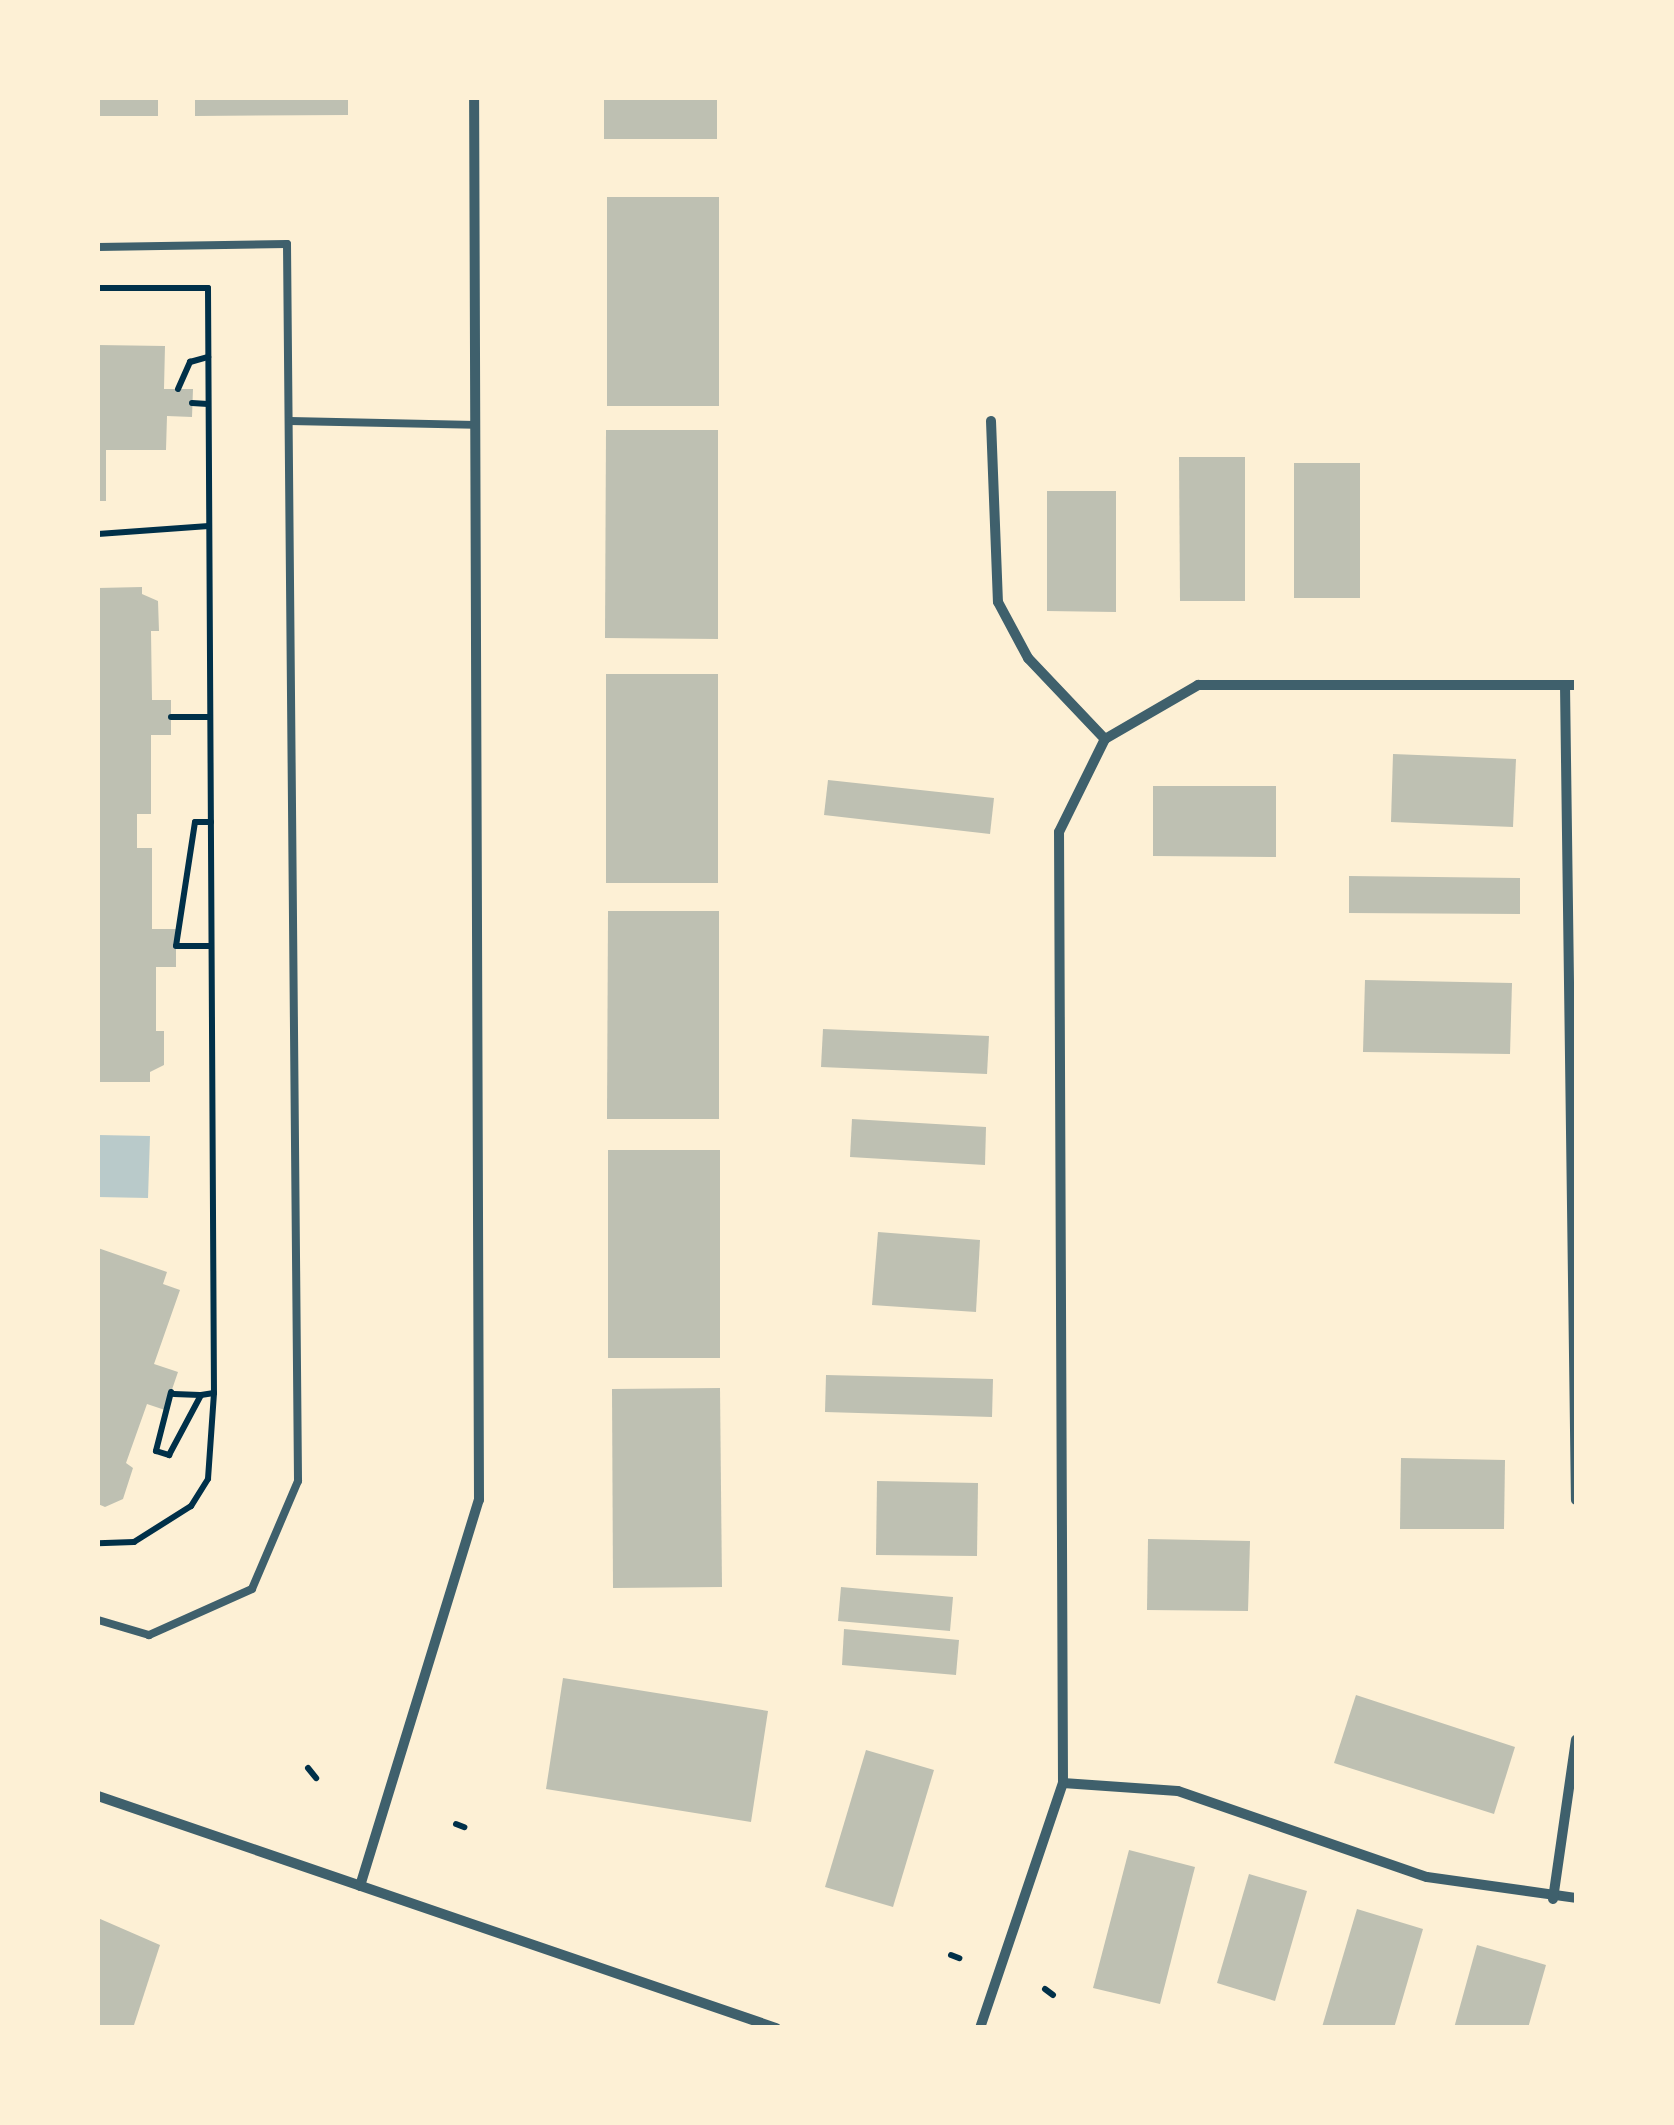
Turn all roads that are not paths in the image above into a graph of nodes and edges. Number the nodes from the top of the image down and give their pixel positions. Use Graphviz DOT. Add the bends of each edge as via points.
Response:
graph roads {
  1 [pos="474,98"];
  2 [pos="98,247"];
  3 [pos="290,421"];
  4 [pos="991,421"];
  5 [pos="475,425"];
  6 [pos="1571,685"];
  7 [pos="1105,739"];
  8 [pos="1576,1500"];
  9 [pos="98,1620"];
  10 [pos="1576,1740"];
  11 [pos="1062,1784"];
  12 [pos="98,1796"];
  13 [pos="360,1886"];
  14 [pos="1553,1898"];
  15 [pos="1576,1898"];
  16 [pos="776,2028"];
  17 [pos="980,2028"];
  1 -- 5 [label="street"];
  2 -- 3 [label="lane" via="286,244"];
  3 -- 5 [label="lane"];
  3 -- 9 [label="lane" via="298,1481 252,1589 149,1635"];
  4 -- 7 [label="street" via="998,602 1028,658"];
  5 -- 13 [label="street" via="478,1500"];
  6 -- 7 [label="street" via="1198,685"];
  6 -- 8 [label="street"];
  7 -- 11 [label="street" via="1059,832"];
  10 -- 14 [label="street"];
  11 -- 14 [label="street" via="1178,1791 1426,1877"];
  11 -- 17 [label="street"];
  12 -- 13 [label="street"];
  13 -- 16 [label="street"];
  14 -- 15 [label="street"];
}
